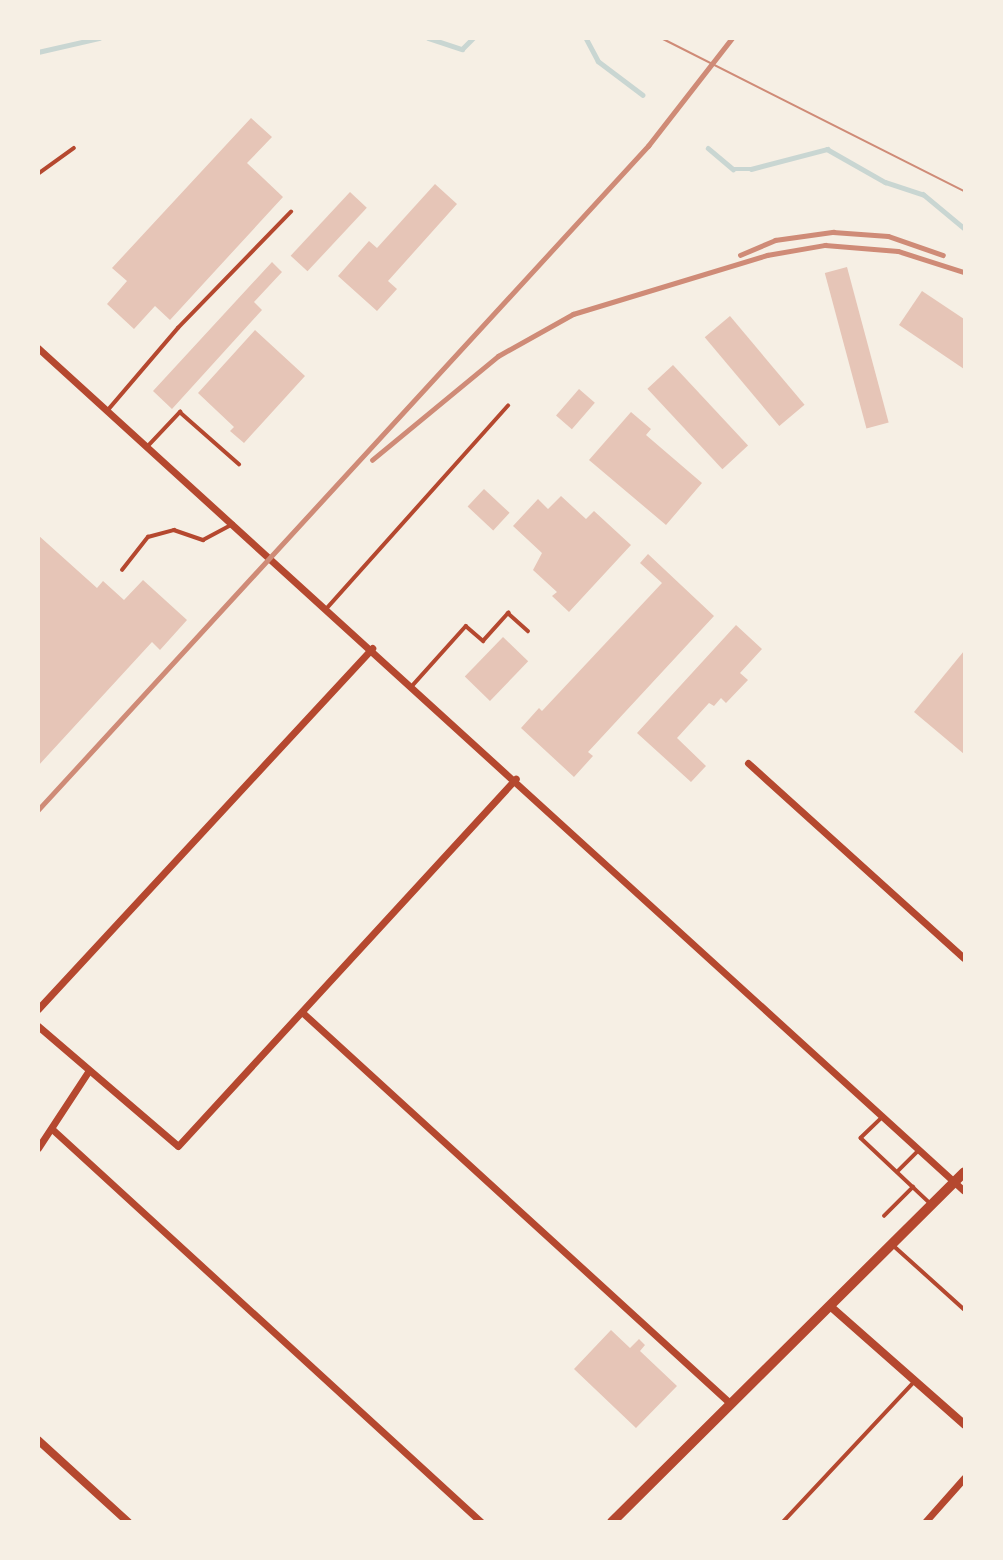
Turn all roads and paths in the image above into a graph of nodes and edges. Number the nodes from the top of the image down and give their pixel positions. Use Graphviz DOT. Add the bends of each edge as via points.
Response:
graph roads {
  1 [pos="74,148"];
  2 [pos="38,174"];
  3 [pos="291,212"];
  4 [pos="38,348"];
  5 [pos="508,407"];
  6 [pos="108,410"];
  7 [pos="148,446"];
  8 [pos="239,464"];
  9 [pos="235,523"];
  10 [pos="122,570"];
  11 [pos="328,607"];
  12 [pos="528,631"];
  13 [pos="372,648"];
  14 [pos="413,685"];
  15 [pos="748,763"];
  16 [pos="516,779"];
  17 [pos="964,958"];
  18 [pos="38,1009"];
  19 [pos="304,1014"];
  20 [pos="38,1026"];
  21 [pos="88,1072"];
  22 [pos="883,1116"];
  23 [pos="52,1129"];
  24 [pos="38,1148"];
  25 [pos="920,1150"];
  26 [pos="897,1172"];
  27 [pos="964,1173"];
  28 [pos="955,1182"];
  29 [pos="912,1187"];
  30 [pos="964,1191"];
  31 [pos="932,1205"];
  32 [pos="884,1216"];
  33 [pos="892,1244"];
  34 [pos="830,1306"];
  35 [pos="964,1309"];
  36 [pos="915,1381"];
  37 [pos="731,1404"];
  38 [pos="964,1424"];
  39 [pos="38,1440"];
  40 [pos="964,1478"];
  41 [pos="128,1521"];
  42 [pos="481,1521"];
  43 [pos="612,1521"];
  44 [pos="783,1521"];
  45 [pos="925,1521"];
  1 -- 2 [label="lane"];
  3 -- 6 [label="lane" via="178,328"];
  4 -- 6 [label="street"];
  5 -- 11 [label="lane"];
  6 -- 7 [label="street"];
  7 -- 8 [label="lane" via="180,412"];
  7 -- 9 [label="street"];
  9 -- 10 [label="lane" via="203,540 174,530 148,537"];
  9 -- 11 [label="street"];
  11 -- 13 [label="street"];
  12 -- 14 [label="lane" via="508,613 483,641 466,626"];
  13 -- 14 [label="street"];
  13 -- 18 [label="street"];
  14 -- 16 [label="street"];
  15 -- 17 [label="street"];
  16 -- 19 [label="street"];
  16 -- 22 [label="street"];
  19 -- 21 [label="street" via="178,1146"];
  19 -- 37 [label="street"];
  20 -- 21 [label="street"];
  21 -- 23 [label="street"];
  22 -- 25 [label="street"];
  22 -- 26 [label="lane" via="861,1138"];
  23 -- 24 [label="street"];
  23 -- 42 [label="street"];
  25 -- 26 [label="lane"];
  25 -- 28 [label="street"];
  26 -- 29 [label="lane"];
  27 -- 28 [label="main road"];
  28 -- 30 [label="street"];
  28 -- 31 [label="main road"];
  29 -- 31 [label="lane"];
  29 -- 32 [label="lane"];
  31 -- 33 [label="main road"];
  33 -- 34 [label="main road"];
  33 -- 35 [label="lane"];
  34 -- 36 [label="street"];
  34 -- 37 [label="main road"];
  36 -- 38 [label="street"];
  36 -- 44 [label="lane"];
  37 -- 43 [label="main road"];
  39 -- 41 [label="street"];
  40 -- 45 [label="street"];
}
